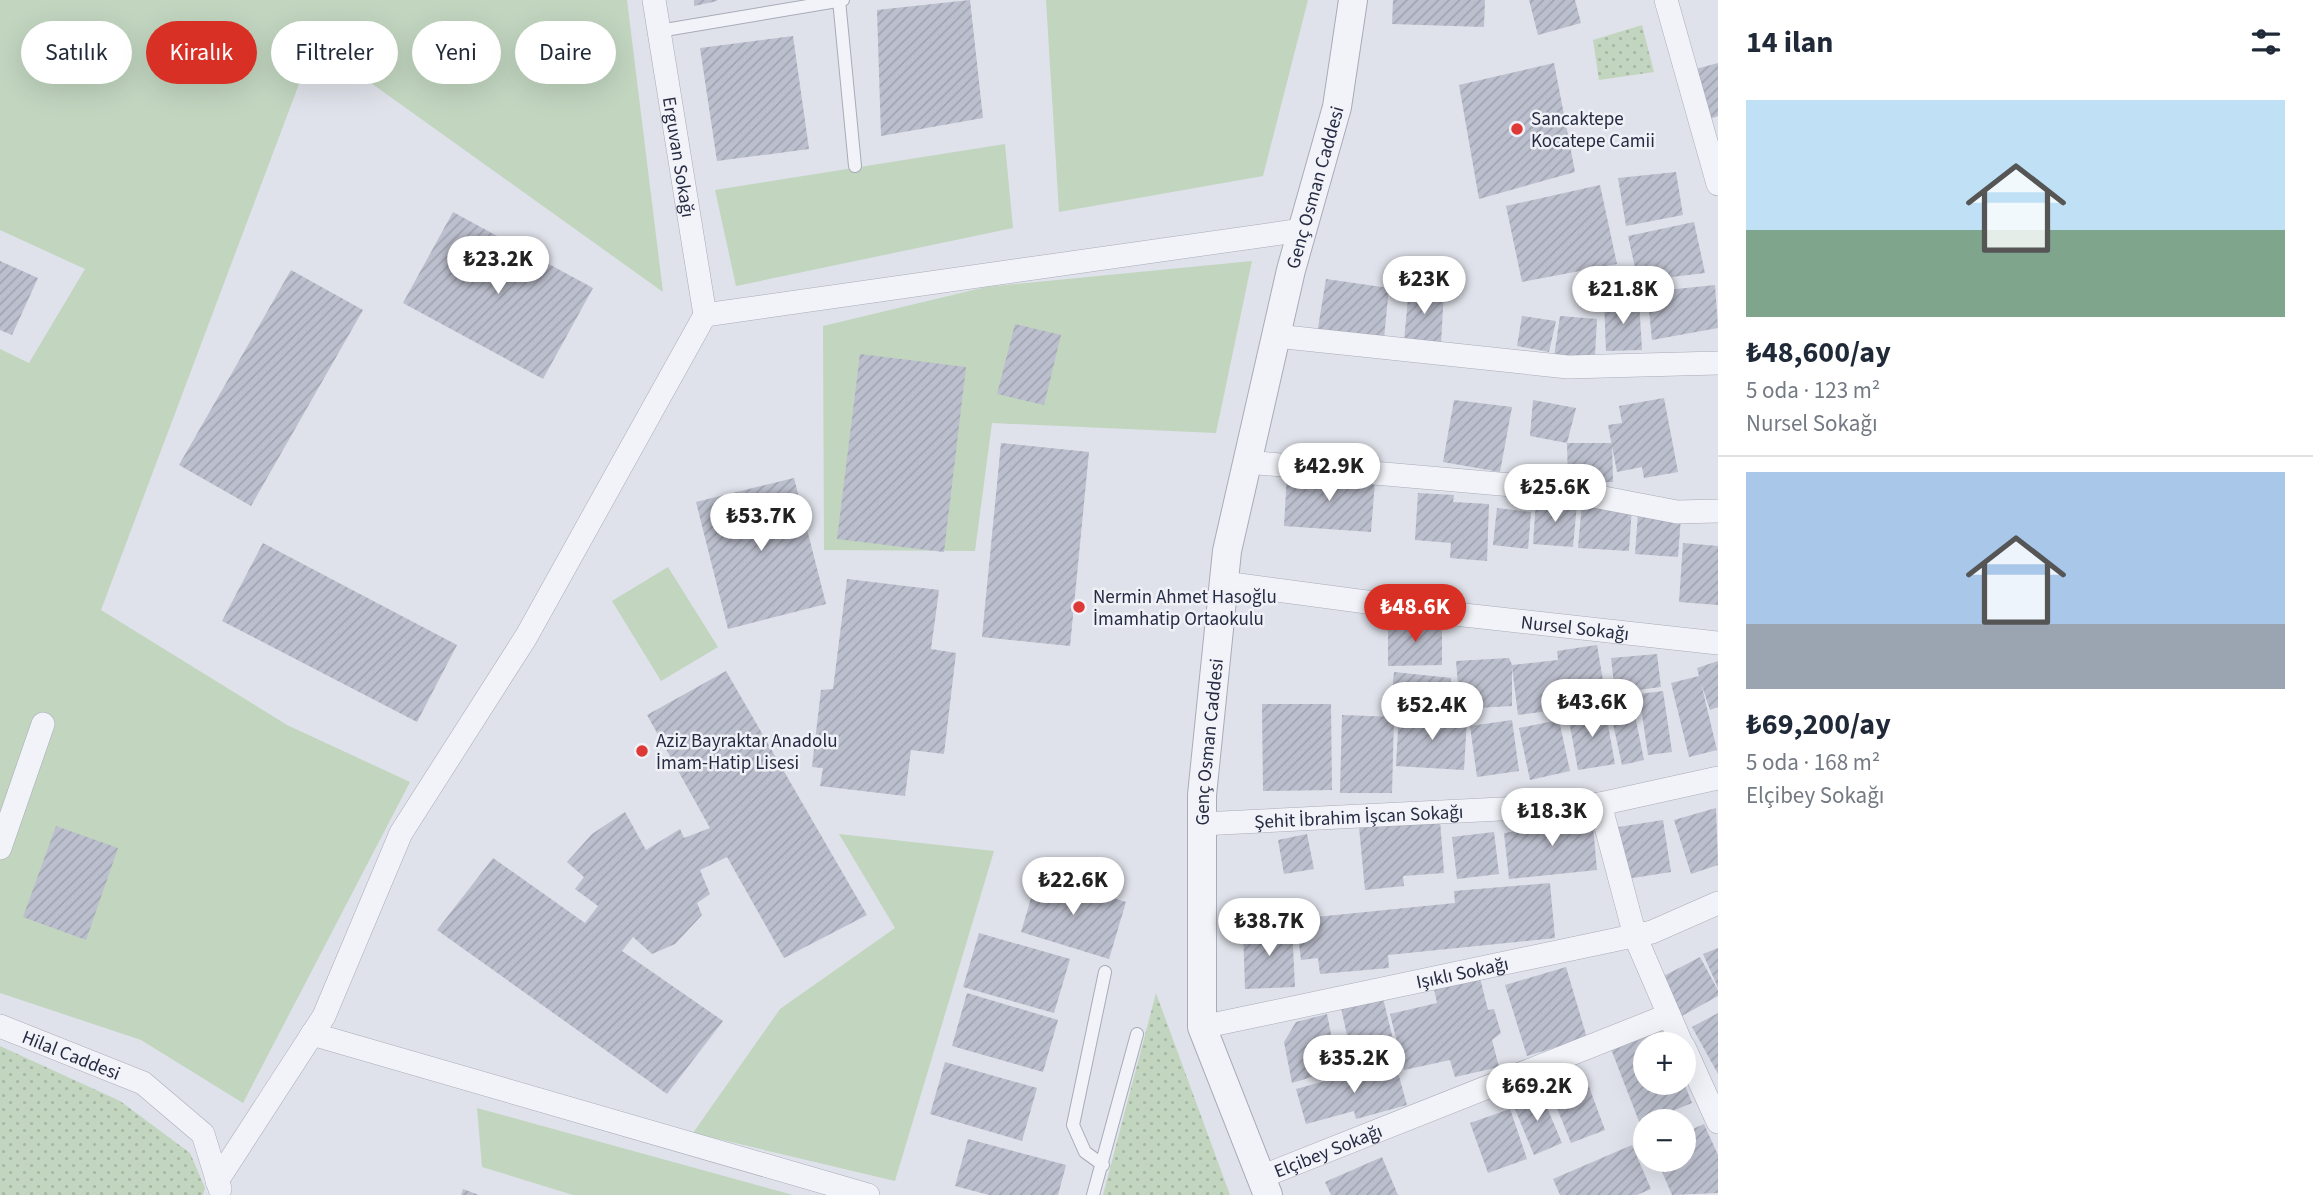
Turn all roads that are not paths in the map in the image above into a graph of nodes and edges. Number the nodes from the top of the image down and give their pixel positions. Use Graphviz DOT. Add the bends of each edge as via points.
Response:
graph roads {
  1 [pos="654,0"];
  2 [pos="841,0"];
  3 [pos="1353,0"];
  4 [pos="1666,0"];
  5 [pos="659,31"];
  6 [pos="855,166"];
  7 [pos="1718,184"];
  8 [pos="1302,230"];
  9 [pos="705,315"];
  10 [pos="1276,336"];
  11 [pos="1718,363"];
  12 [pos="1247,462"];
  13 [pos="1718,511"];
  14 [pos="1224,583"];
  15 [pos="1718,643"];
  16 [pos="43,724"];
  17 [pos="1718,778"];
  18 [pos="1600,804"];
  19 [pos="1201,824"];
  20 [pos="0,848"];
  21 [pos="1718,903"];
  22 [pos="1635,936"];
  23 [pos="1105,972"];
  24 [pos="1669,1015"];
  25 [pos="0,1026"];
  26 [pos="1202,1027"];
  27 [pos="1677,1032"];
  28 [pos="312,1034"];
  29 [pos="1137,1034"];
  30 [pos="1696,1072"];
  31 [pos="1715,1109"];
  32 [pos="1103,1165"];
  33 [pos="1264,1186"];
  34 [pos="220,1188"];
  35 [pos="868,1195"];
  36 [pos="1093,1195"];
  1 -- 5 [label="street, Erguvan Sokağı"];
  2 -- 5 [label="lane"];
  2 -- 6 [label="lane"];
  3 -- 8 [label="street, Genç Osman Caddesi" via="1337,107"];
  4 -- 7 [label="street"];
  5 -- 9 [label="street, Erguvan Sokağı"];
  8 -- 9 [label="street"];
  8 -- 10 [label="street, Genç Osman Caddesi"];
  9 -- 28 [label="street" via="526,637 401,833 324,1016"];
  10 -- 11 [label="street" via="1568,367"];
  10 -- 12 [label="street, Genç Osman Caddesi"];
  12 -- 13 [label="street" via="1557,489 1677,512"];
  12 -- 14 [label="street, Genç Osman Caddesi"];
  14 -- 15 [label="street, Nursel Sokağı"];
  14 -- 19 [label="street, Genç Osman Caddesi"];
  16 -- 20 [label="street"];
  17 -- 18 [label="street, Şehit İbrahim İşcan Sokağı"];
  18 -- 19 [label="street, Şehit İbrahim İşcan Sokağı"];
  18 -- 22 [label="street"];
  19 -- 26 [label="street, Genç Osman Caddesi"];
  21 -- 22 [label="street, Işıklı Sokağı"];
  22 -- 24 [label="street"];
  22 -- 26 [label="street, Işıklı Sokağı"];
  23 -- 32 [label="lane" via="1073,1125 1085,1152"];
  24 -- 27 [label="street"];
  24 -- 33 [label="street, Elçibey Sokağı"];
  25 -- 34 [label="street, Hilal Caddesi" via="143,1083 203,1134"];
  26 -- 33 [label="street, Genç Osman Caddesi"];
  28 -- 34 [label="street"];
  28 -- 35 [label="street"];
  29 -- 32 [label="lane"];
  30 -- 31 [label="street"];
  32 -- 36 [label="lane"];
}
